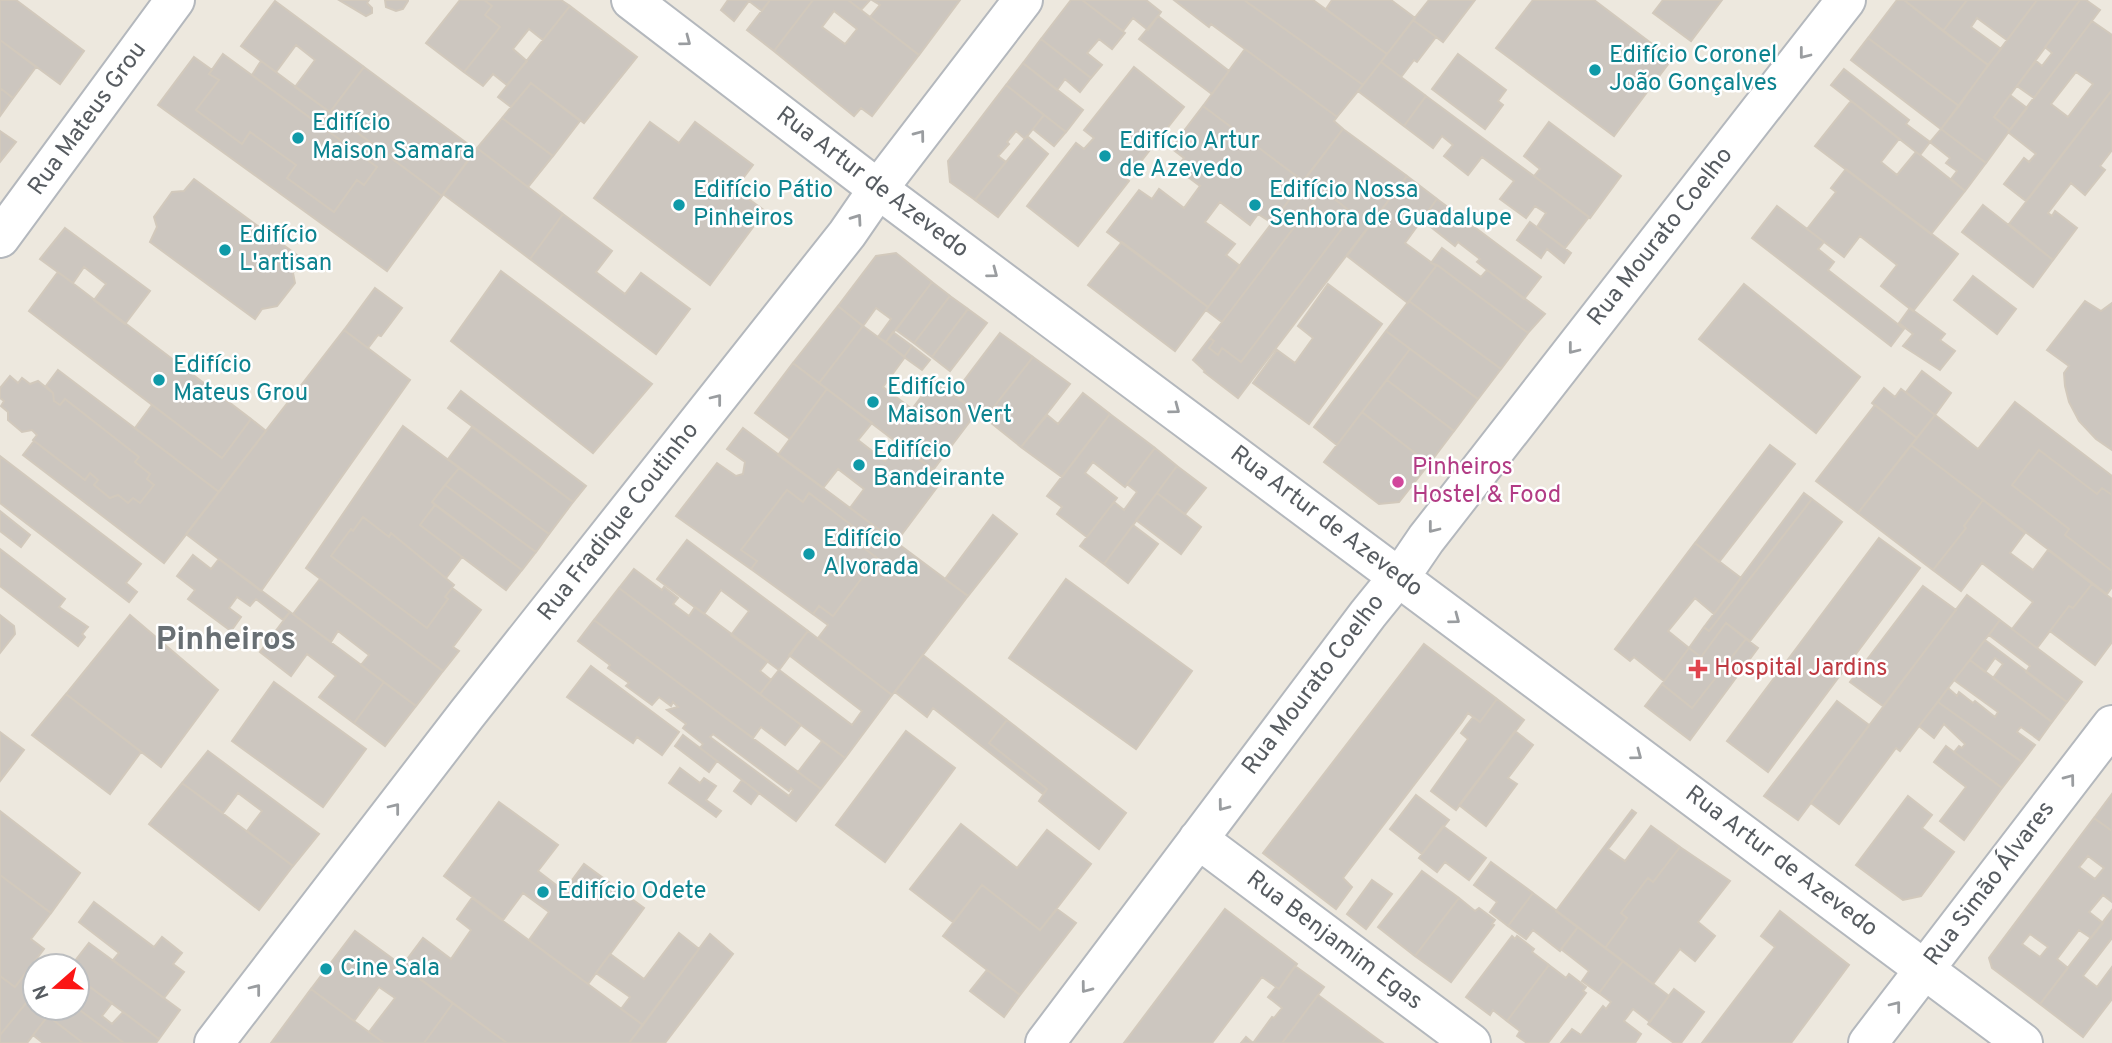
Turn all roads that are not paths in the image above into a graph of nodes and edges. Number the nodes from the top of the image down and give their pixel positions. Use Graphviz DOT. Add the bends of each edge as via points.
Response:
graph roads {
  1 [pos="175,0"];
  2 [pos="631,0"];
  3 [pos="1023,0"];
  4 [pos="1846,0"];
  5 [pos="878,189"];
  6 [pos="0,238"];
  7 [pos="1397,576"];
  8 [pos="2112,725"];
  9 [pos="1198,839"];
  10 [pos="1924,970"];
  11 [pos="215,1043"];
  12 [pos="1045,1043"];
  13 [pos="1471,1043"];
  14 [pos="1868,1043"];
  15 [pos="2023,1043"];
  1 -- 6 [label="street, Rua Mateus Grou"];
  2 -- 5 [label="street, Rua Artur de Azevedo, one-way"];
  5 -- 3 [label="street, Rua Fradique Coutinho, one-way"];
  4 -- 7 [label="street, Rua Mourato Coelho, one-way"];
  5 -- 7 [label="street, Rua Artur de Azevedo, one-way"];
  11 -- 5 [label="street, Rua Fradique Coutinho, one-way"];
  7 -- 9 [label="street, Rua Mourato Coelho, one-way"];
  7 -- 10 [label="street, Rua Artur de Azevedo, one-way"];
  10 -- 8 [label="street, Rua Simão Álvares, one-way"];
  9 -- 12 [label="street, Rua Mourato Coelho, one-way"];
  9 -- 13 [label="street, Rua Benjamim Egas"];
  14 -- 10 [label="street, Rua Simão Álvares, one-way"];
  10 -- 15 [label="street, Rua Artur de Azevedo"];
}
